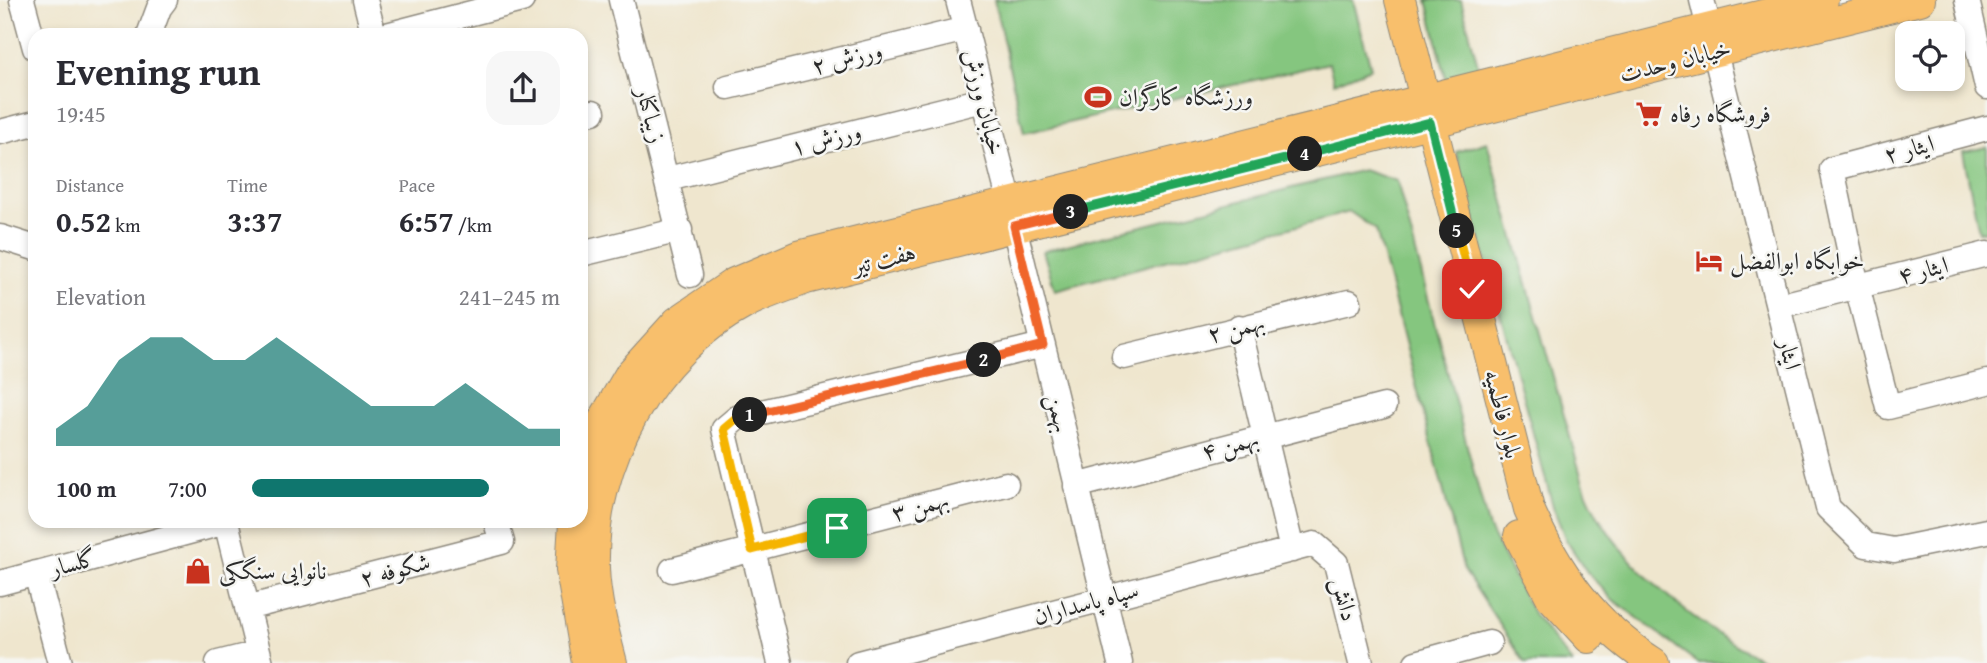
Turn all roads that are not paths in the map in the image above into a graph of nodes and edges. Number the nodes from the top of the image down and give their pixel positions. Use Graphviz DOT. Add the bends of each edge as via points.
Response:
graph roads {
  1 [pos="22,0"];
  2 [pos="165,0"];
  3 [pos="365,0"];
  4 [pos="522,0"];
  5 [pos="621,0"];
  6 [pos="958,0"];
  7 [pos="1378,0"];
  8 [pos="1399,0"];
  9 [pos="1822,0"];
  10 [pos="1920,0"];
  11 [pos="1967,0"];
  12 [pos="1709,26"];
  13 [pos="30,28"];
  14 [pos="152,28"];
  15 [pos="372,28"];
  16 [pos="413,28"];
  17 [pos="966,29"];
  18 [pos="728,87"];
  19 [pos="1987,87"];
  20 [pos="983,100"];
  21 [pos="1417,113"];
  22 [pos="28,125"];
  23 [pos="1987,128"];
  24 [pos="0,132"];
  25 [pos="668,178"];
  26 [pos="1012,215"];
  27 [pos="680,230"];
  28 [pos="0,237"];
  29 [pos="28,246"];
  30 [pos="588,252"];
  31 [pos="1987,254"];
  32 [pos="690,275"];
  33 [pos="1857,286"];
  34 [pos="1349,302"];
  35 [pos="1778,306"];
  36 [pos="1239,327"];
  37 [pos="1043,345"];
  38 [pos="1124,357"];
  39 [pos="1987,382"];
  40 [pos="1384,406"];
  41 [pos="1265,436"];
  42 [pos="588,460"];
  43 [pos="1006,484"];
  44 [pos="1076,486"];
  45 [pos="204,528"];
  46 [pos="227,528"];
  47 [pos="574,528"];
  48 [pos="1987,531"];
  49 [pos="499,532"];
  50 [pos="1303,547"];
  51 [pos="752,550"];
  52 [pos="672,570"];
  53 [pos="36,573"];
  54 [pos="0,583"];
  55 [pos="1103,599"];
  56 [pos="247,608"];
  57 [pos="1489,643"];
  58 [pos="260,658"];
  59 [pos="874,661"];
  60 [pos="60,663"];
  61 [pos="218,663"];
  62 [pos="587,663"];
  63 [pos="612,663"];
  64 [pos="779,663"];
  65 [pos="1120,663"];
  66 [pos="1361,663"];
  67 [pos="1416,663"];
  68 [pos="1619,663"];
  69 [pos="1654,663"];
  1 -- 13 [label="street"];
  2 -- 14 [label="street"];
  3 -- 15 [label="street"];
  4 -- 16 [label="street"];
  5 -- 25 [label="street, زیباکنار"];
  6 -- 17 [label="street, خیابان ورزش"];
  7 -- 21 [label="main road"];
  8 -- 21 [label="main road"];
  9 -- 12 [label="main road, خیابان وحدت"];
  10 -- 12 [label="main road, خیابان وحدت"];
  11 -- 19 [label="street"];
  12 -- 21 [label="main road, خیابان وحدت"];
  12 -- 35 [label="street, ایثار"];
  17 -- 18 [label="street, ورزش ۲"];
  17 -- 20 [label="street, خیابان ورزش"];
  20 -- 25 [label="street, ورزش ۱"];
  20 -- 26 [label="street, خیابان ورزش"];
  21 -- 26 [label="main road, هفت تیر"];
  21 -- 68 [label="main road, بلوار فاطمیه" via="1510,516 1550,597"];
  21 -- 69 [label="main road, بلوار فاطمیه" via="1529,509 1550,556 1579,598 1612,632"];
  22 -- 24 [label="street"];
  23 -- 33 [label="street, ایثار ۲" via="1832,169"];
  25 -- 27 [label="street, زیباکنار"];
  26 -- 37 [label="street, بهمن"];
  26 -- 42 [label="main road, هفت تیر" via="798,256 734,283 677,322 630,374 596,434"];
  26 -- 63 [label="main road, هفت تیر" via="806,279 746,303 692,340 649,387 617,443 598,505 594,569"];
  27 -- 30 [label="street"];
  27 -- 32 [label="street, زیباکنار"];
  28 -- 29 [label="street"];
  31 -- 33 [label="street, ایثار ۴"];
  33 -- 35 [label="street, ایثار ۴"];
  33 -- 39 [label="street" via="1888,407"];
  34 -- 36 [label="street, بهمن ۲"];
  35 -- 48 [label="street, ایثار" via="1828,508 1840,522 1867,545 1894,550"];
  36 -- 38 [label="street, بهمن ۲"];
  36 -- 41 [label="street"];
  37 -- 44 [label="street, بهمن"];
  37 -- 51 [label="street" via="737,418 724,429"];
  40 -- 41 [label="street, بهمن ۴"];
  41 -- 44 [label="street, بهمن ۴"];
  41 -- 50 [label="street"];
  43 -- 51 [label="street, بهمن ۳"];
  44 -- 55 [label="street, بهمن"];
  45 -- 53 [label="street, گلسار"];
  46 -- 56 [label="street"];
  47 -- 62 [label="main road" via="571,570"];
  49 -- 56 [label="street, شکوفه ۲"];
  50 -- 55 [label="street, سپاه پاسداران"];
  50 -- 66 [label="street, دانش" via="1336,563"];
  51 -- 52 [label="street, بهمن ۳"];
  51 -- 64 [label="street"];
  53 -- 54 [label="street, گلسار"];
  53 -- 60 [label="street"];
  55 -- 59 [label="street, سپاه پاسداران"];
  55 -- 65 [label="street, بهمن"];
  56 -- 58 [label="street"];
  57 -- 67 [label="street"];
  58 -- 61 [label="street"];
}
